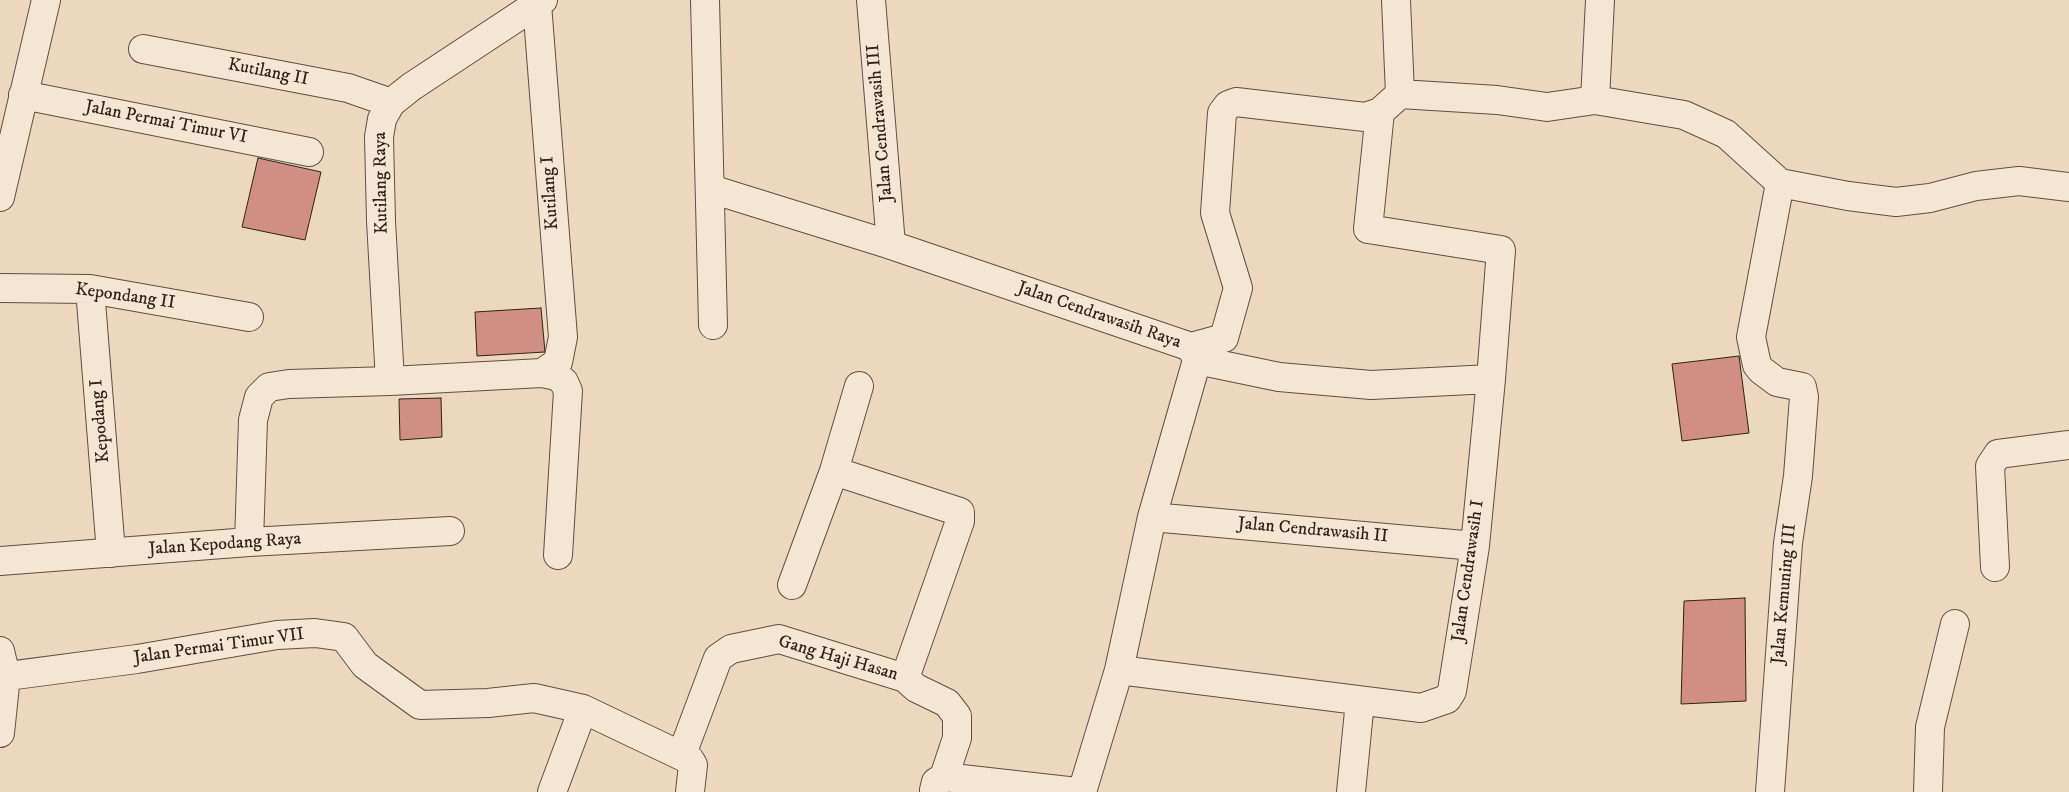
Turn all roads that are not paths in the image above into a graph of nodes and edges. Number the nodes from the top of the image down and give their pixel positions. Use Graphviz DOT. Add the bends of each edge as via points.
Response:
graph roads {
  1 [pos="46,0"];
  2 [pos="705,0"];
  3 [pos="871,0"];
  4 [pos="1396,0"];
  5 [pos="1600,0"];
  6 [pos="540,2"];
  7 [pos="143,49"];
  8 [pos="1400,94"];
  9 [pos="23,95"];
  10 [pos="1595,100"];
  11 [pos="391,103"];
  12 [pos="1380,112"];
  13 [pos="8,134"];
  14 [pos="309,152"];
  15 [pos="1780,183"];
  16 [pos="2069,187"];
  17 [pos="711,189"];
  18 [pos="0,197"];
  19 [pos="891,245"];
  20 [pos="0,288"];
  21 [pos="90,289"];
  22 [pos="249,317"];
  23 [pos="712,325"];
  24 [pos="1194,353"];
  25 [pos="542,373"];
  26 [pos="1492,379"];
  27 [pos="390,381"];
  28 [pos="859,386"];
  29 [pos="2069,445"];
  30 [pos="834,472"];
  31 [pos="1152,517"];
  32 [pos="450,531"];
  33 [pos="249,542"];
  34 [pos="1475,546"];
  35 [pos="111,553"];
  36 [pos="558,555"];
  37 [pos="0,561"];
  38 [pos="1994,567"];
  39 [pos="792,585"];
  40 [pos="1954,624"];
  41 [pos="2,668"];
  42 [pos="1119,670"];
  43 [pos="905,678"];
  44 [pos="1360,701"];
  45 [pos="583,709"];
  46 [pos="0,733"];
  47 [pos="682,754"];
  48 [pos="939,784"];
  49 [pos="552,792"];
  50 [pos="690,792"];
  51 [pos="1076,792"];
  52 [pos="1082,792"];
  53 [pos="1351,792"];
  54 [pos="1770,792"];
  55 [pos="1928,792"];
  1 -- 9 [label="street"];
  2 -- 17 [label="street"];
  3 -- 19 [label="street, Jalan Cendrawasih III"];
  4 -- 8 [label="street"];
  5 -- 10 [label="street"];
  6 -- 11 [label="street, Kutilang Raya" via="411,86"];
  6 -- 25 [label="street, Kutilang I" via="563,337 558,362"];
  7 -- 11 [label="street, Kutilang II" via="348,88"];
  8 -- 10 [label="street" via="1547,107"];
  8 -- 12 [label="street"];
  9 -- 13 [label="street"];
  9 -- 14 [label="street, Jalan Permai Timur VI"];
  10 -- 15 [label="street" via="1684,115 1726,134"];
  11 -- 27 [label="street, Kutilang Raya" via="382,119 379,137"];
  12 -- 24 [label="street" via="1365,117 1244,102 1228,105 1222,113 1215,214 1238,288 1224,338"];
  12 -- 26 [label="street, Jalan Cendrawasih I" via="1368,229 1500,250"];
  13 -- 18 [label="street"];
  15 -- 16 [label="street" via="1896,202 2019,181"];
  15 -- 54 [label="street, Jalan Kemuning III" via="1751,337 1761,370 1777,382 1802,387 1804,397 1798,476 1788,543"];
  17 -- 19 [label="street, Jalan Cendrawasih Raya"];
  17 -- 23 [label="street"];
  19 -- 24 [label="street, Jalan Cendrawasih Raya"];
  20 -- 21 [label="street, Kepondang II"];
  21 -- 22 [label="street, Kepondang II"];
  21 -- 35 [label="street, Kepodang I"];
  24 -- 26 [label="street" via="1279,377 1372,386"];
  24 -- 31 [label="street, Jalan Cendrawasih Raya"];
  25 -- 27 [label="street"];
  25 -- 36 [label="street" via="557,376 568,391"];
  26 -- 34 [label="street, Jalan Cendrawasih I"];
  27 -- 33 [label="street" via="289,384 269,387 258,397 254,420"];
  28 -- 30 [label="street"];
  29 -- 38 [label="street" via="1998,454 1990,466"];
  30 -- 39 [label="street"];
  30 -- 43 [label="street" via="960,512 960,520"];
  31 -- 34 [label="street, Jalan Cendrawasih II"];
  31 -- 42 [label="street, Jalan Cendrawasih Raya"];
  32 -- 33 [label="street, Jalan Kepodang Raya"];
  33 -- 35 [label="street, Jalan Kepodang Raya"];
  34 -- 44 [label="street, Jalan Cendrawasih I" via="1452,692 1447,699 1421,708"];
  35 -- 37 [label="street, Jalan Kepodang Raya"];
  40 -- 55 [label="street" via="1930,727"];
  41 -- 45 [label="street, Jalan Permai Timur VII" via="136,659 277,635 315,633 344,637 365,665 420,705 534,698"];
  41 -- 46 [label="street"];
  42 -- 44 [label="street, Jalan Cendrawasih I"];
  42 -- 52 [label="street, Jalan Cendrawasih Raya"];
  43 -- 47 [label="street, Gang Haji Hasan" via="779,639 731,650 718,658"];
  43 -- 48 [label="street, Gang Haji Hasan" via="916,688 947,703 958,716 957,738"];
  44 -- 53 [label="street"];
  45 -- 47 [label="street, Jalan Permai Timur VII"];
  45 -- 49 [label="street"];
  47 -- 50 [label="street" via="693,765"];
  48 -- 51 [label="street"];
}
